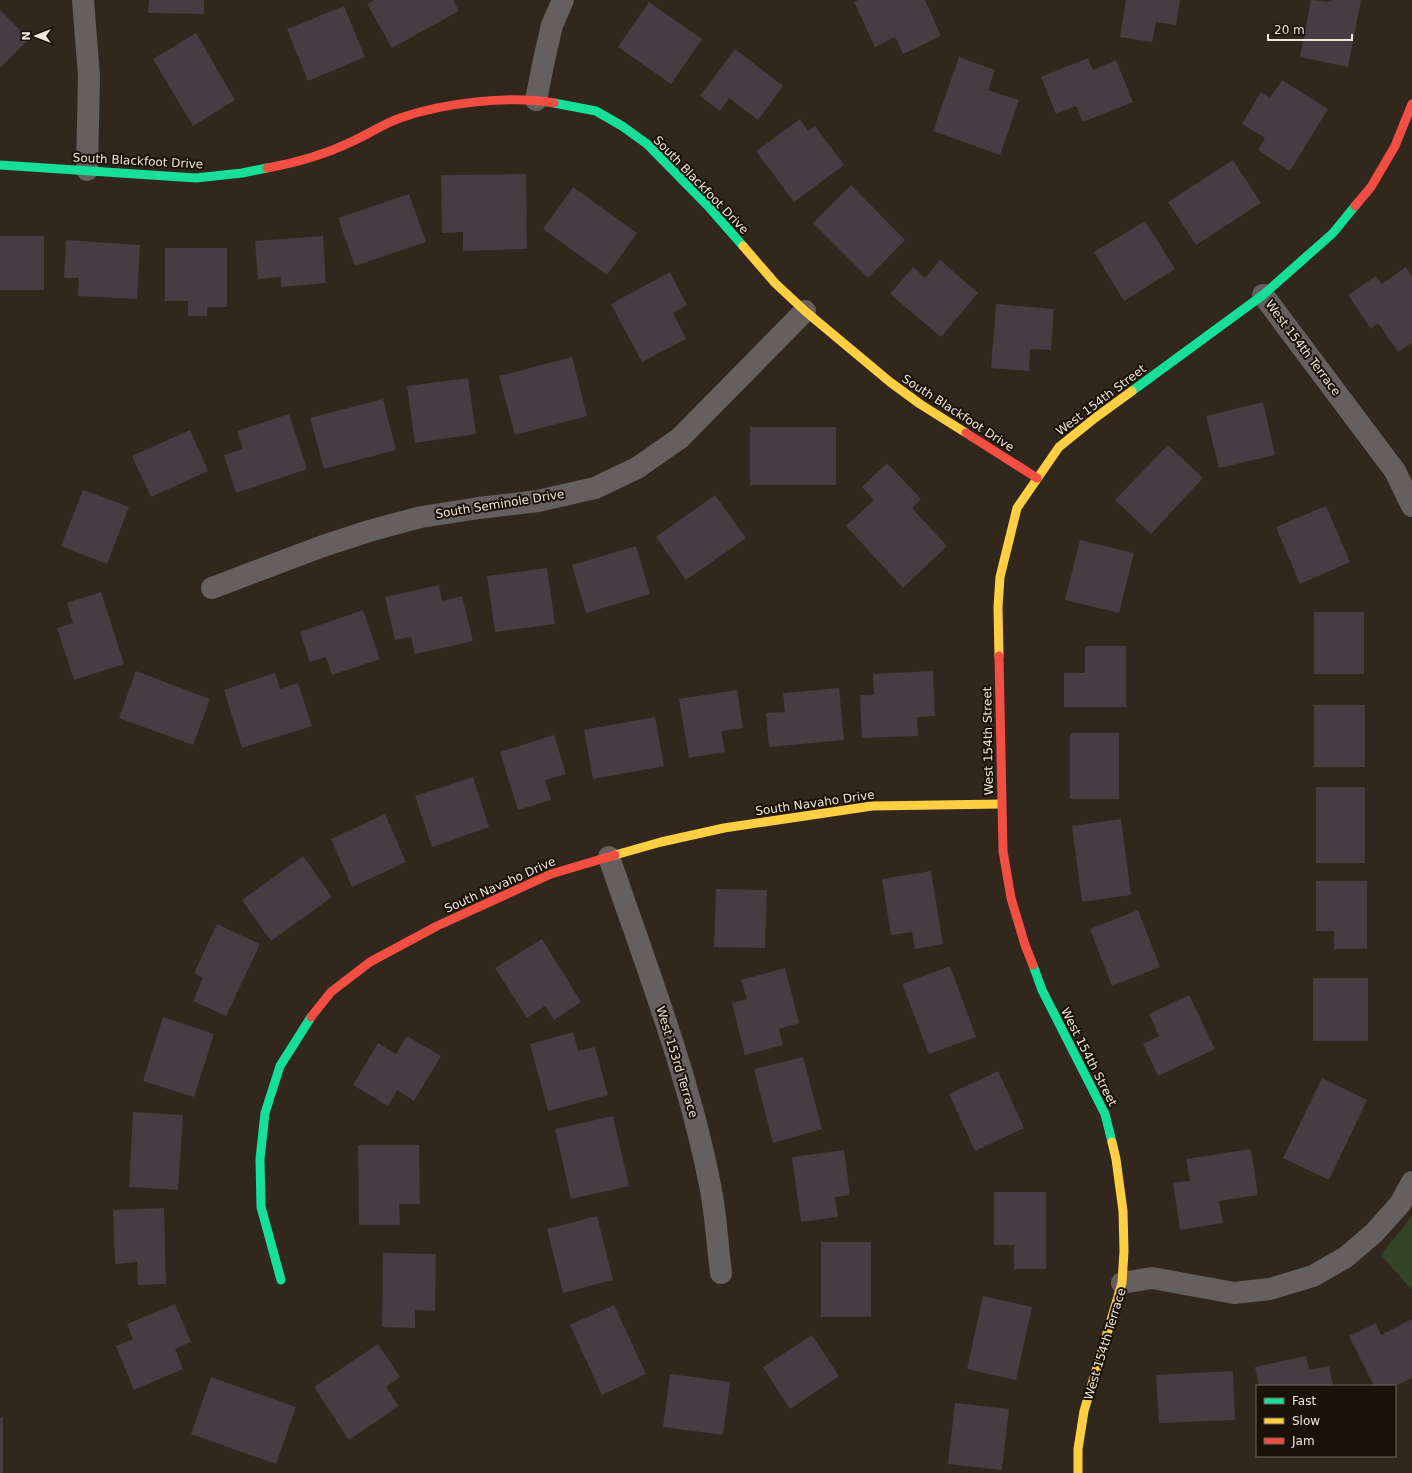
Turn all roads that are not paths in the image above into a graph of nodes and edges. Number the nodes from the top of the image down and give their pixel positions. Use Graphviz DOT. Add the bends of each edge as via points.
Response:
graph roads {
  1 [pos="83,0"];
  2 [pos="563,0"];
  3 [pos="536,100"];
  4 [pos="1412,104"];
  5 [pos="0,165"];
  6 [pos="87,170"];
  7 [pos="1263,295"];
  8 [pos="805,311"];
  9 [pos="1037,478"];
  10 [pos="1412,506"];
  11 [pos="212,588"];
  12 [pos="1001,804"];
  13 [pos="609,857"];
  14 [pos="1412,1182"];
  15 [pos="721,1273"];
  16 [pos="281,1280"];
  17 [pos="1122,1283"];
  18 [pos="1078,1473"];
  1 -- 6 [label="street" via="89,76"];
  2 -- 3 [label="street" via="552,25"];
  3 -- 6 [label="street, South Blackfoot Drive" via="478,102 439,107 398,118 350,144 296,163 242,173 196,178"];
  3 -- 8 [label="street, South Blackfoot Drive" via="596,111 647,144 708,205 776,283"];
  4 -- 7 [label="street, West 154th Terrace" via="1395,146 1371,187 1333,234"];
  5 -- 6 [label="street, South Blackfoot Drive"];
  7 -- 9 [label="street, West 154th Street" via="1059,447"];
  7 -- 10 [label="street, West 154th Terrace" via="1395,471"];
  8 -- 9 [label="street, South Blackfoot Drive" via="920,404"];
  8 -- 11 [label="street, South Seminole Drive" via="680,438 637,468 602,485 538,501 421,517 323,546"];
  9 -- 12 [label="street, West 154th Street" via="1017,508 1000,577 998,607"];
  12 -- 13 [label="street, South Navaho Drive" via="872,806 724,828"];
  12 -- 17 [label="street, West 154th Street" via="1003,851 1010,891 1025,945 1042,990 1105,1114 1116,1159 1123,1211"];
  13 -- 15 [label="street, West 153rd Terrace" via="681,1069 695,1118 710,1182"];
  13 -- 16 [label="street, South Navaho Drive" via="551,874 437,926 370,962 331,992 306,1024 280,1066 265,1113 260,1159 261,1207"];
  14 -- 17 [label="street, West 154th Terrace" via="1400,1204 1374,1233 1346,1257 1313,1276 1270,1289 1234,1293 1152,1278"];
  17 -- 18 [label="street, West 154th Terrace" via="1084,1411 1078,1449"];
}
